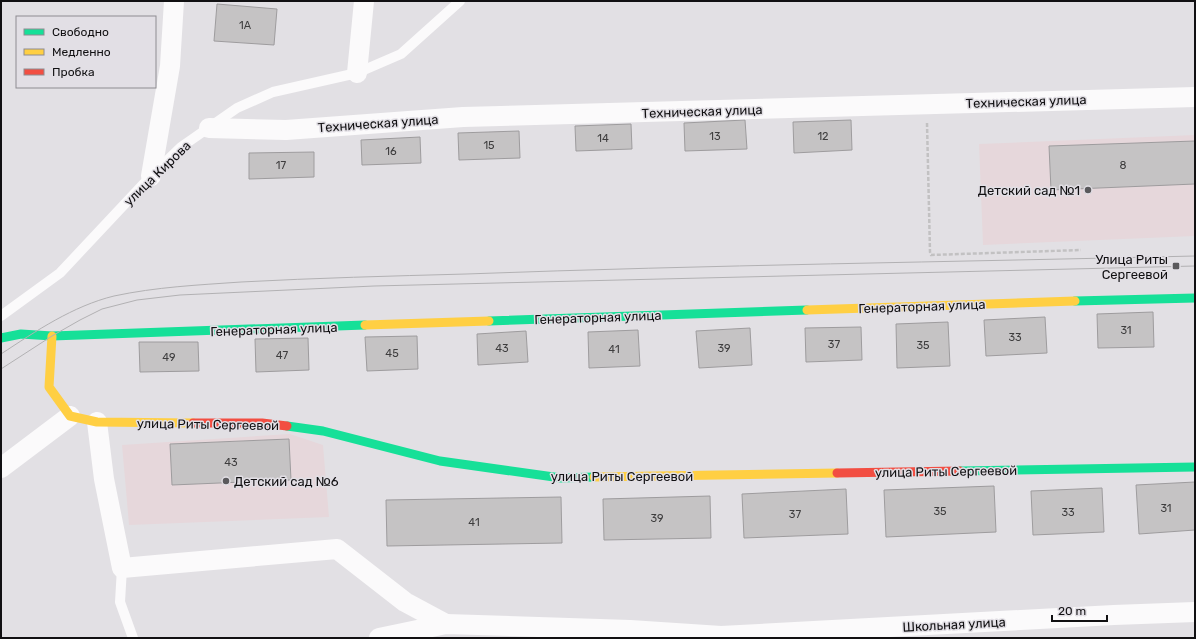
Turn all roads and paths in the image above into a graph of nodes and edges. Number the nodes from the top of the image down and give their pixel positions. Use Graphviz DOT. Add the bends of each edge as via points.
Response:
graph roads {
  1 [pos="174,1"];
  2 [pos="364,1"];
  3 [pos="460,1"];
  4 [pos="357,73"];
  5 [pos="1195,97"];
  6 [pos="926,104"];
  7 [pos="209,128"];
  8 [pos="151,176"];
  9 [pos="1081,250"];
  10 [pos="1195,298"];
  11 [pos="1,316"];
  12 [pos="52,336"];
  13 [pos="1,338"];
  14 [pos="70,416"];
  15 [pos="97,422"];
  16 [pos="1195,467"];
  17 [pos="1,468"];
  18 [pos="122,568"];
  19 [pos="1195,612"];
  20 [pos="446,624"];
  21 [pos="133,638"];
  22 [pos="379,638"];
  1 -- 8 [label="street" via="170,66"];
  2 -- 4 [label="street"];
  3 -- 4 [label="lane, улица Кирова" via="401,54"];
  4 -- 7 [label="lane, улица Кирова" via="273,92 237,108"];
  5 -- 6 [label="street, Техническая улица"];
  6 -- 7 [label="street, Техническая улица" via="463,117 286,130"];
  6 -- 9 [label="path" via="931,255"];
  7 -- 8 [label="lane, улица Кирова" via="181,147"];
  8 -- 11 [label="lane, улица Кирова" via="60,273"];
  10 -- 12 [label="street, Генераторная улица"];
  12 -- 13 [label="street, Генераторная улица" via="21,334"];
  12 -- 14 [label="street" via="49,387"];
  14 -- 15 [label="street, улица Риты Сергеевой"];
  14 -- 17 [label="street"];
  15 -- 16 [label="street, улица Риты Сергеевой" via="262,423 323,430 440,461 561,478"];
  15 -- 18 [label="street" via="104,479"];
  18 -- 20 [label="street" via="337,549 405,602"];
  18 -- 21 [label="lane" via="120,602"];
  19 -- 20 [label="street, Школьная улица" via="721,636 630,630"];
  20 -- 22 [label="street, Школьная улица"];
}
